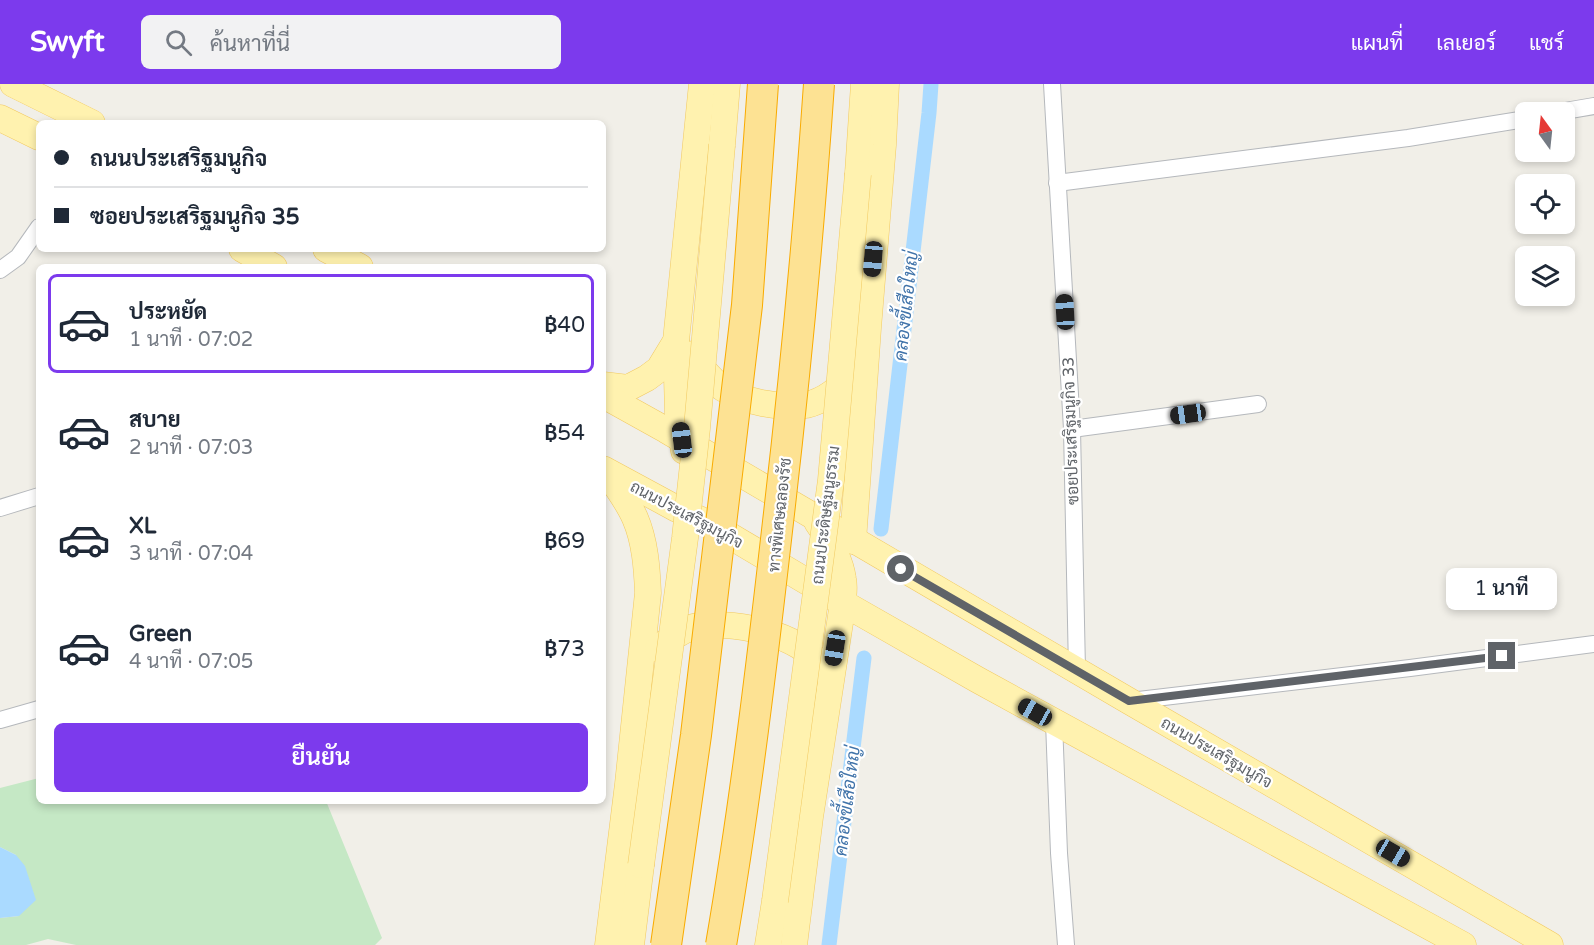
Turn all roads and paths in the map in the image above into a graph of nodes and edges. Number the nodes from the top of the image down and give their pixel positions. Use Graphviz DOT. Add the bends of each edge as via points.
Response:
graph roads {
  1 [pos="13,84"];
  2 [pos="702,84"];
  3 [pos="727,84"];
  4 [pos="763,84"];
  5 [pos="819,84"];
  6 [pos="864,84"];
  7 [pos="886,84"];
  8 [pos="1052,84"];
  9 [pos="1594,106"];
  10 [pos="1575,109"];
  11 [pos="0,118"];
  12 [pos="86,120"];
  13 [pos="1515,121"];
  14 [pos="36,135"];
  15 [pos="1058,183"];
  16 [pos="36,231"];
  17 [pos="247,252"];
  18 [pos="332,252"];
  19 [pos="269,264"];
  20 [pos="354,264"];
  21 [pos="0,270"];
  22 [pos="868,328"];
  23 [pos="678,329"];
  24 [pos="606,385"];
  25 [pos="606,397"];
  26 [pos="1258,404"];
  27 [pos="1072,429"];
  28 [pos="682,440"];
  29 [pos="606,470"];
  30 [pos="606,472"];
  31 [pos="36,497"];
  32 [pos="0,508"];
  33 [pos="812,515"];
  34 [pos="710,524"];
  35 [pos="853,541"];
  36 [pos="843,603"];
  37 [pos="1594,644"];
  38 [pos="1077,670"];
  39 [pos="640,676"];
  40 [pos="828,694"];
  41 [pos="1129,701"];
  42 [pos="36,710"];
  43 [pos="0,720"];
  44 [pos="1054,722"];
  45 [pos="608,945"];
  46 [pos="631,945"];
  47 [pos="666,945"];
  48 [pos="722,945"];
  49 [pos="768,945"];
  50 [pos="794,945"];
  51 [pos="1066,945"];
  52 [pos="1463,945"];
  53 [pos="1551,945"];
  1 -- 12 [label="main road"];
  2 -- 23 [label="main road"];
  3 -- 46 [label="main road, bridge" via="696,439"];
  4 -- 47 [label="highway, bridge" via="747,305 696,735"];
  5 -- 48 [label="highway, ทางพิเศษฉลองรัช, bridge" via="792,395 763,651"];
  6 -- 49 [label="main road, ถนนประดิษฐ์มนูธรรม, bridge" via="831,480"];
  7 -- 22 [label="main road"];
  8 -- 15 [label="street, ซอยประเสริฐมนูกิจ 33"];
  9 -- 10 [label="street"];
  11 -- 14 [label="main road"];
  13 -- 15 [label="street"];
  15 -- 27 [label="street, ซอยประเสริฐมนูกิจ 33"];
  16 -- 21 [label="street" via="18,257"];
  17 -- 19 [label="main road"];
  18 -- 20 [label="main road"];
  22 -- 23 [label="main road" via="857,363 846,380 829,395 807,405 780,406 725,389 707,375"];
  22 -- 35 [label="main road"];
  23 -- 24 [label="main road" via="659,369 628,388"];
  23 -- 28 [label="main road" via="678,414"];
  25 -- 28 [label="main road, ถนนประเสริฐมนูกิจ"];
  26 -- 27 [label="street"];
  27 -- 38 [label="street, ซอยประเสริฐมนูกิจ 33"];
  28 -- 33 [label="main road, ถนนประเสริฐมนูกิจ"];
  28 -- 34 [label="main road" via="690,478"];
  29 -- 34 [label="main road, ถนนประเสริฐมนูกิจ"];
  30 -- 39 [label="main road" via="635,518 647,562"];
  31 -- 32 [label="street"];
  33 -- 35 [label="main road, ถนนประเสริฐมนูกิจ"];
  33 -- 36 [label="main road" via="837,558 844,580"];
  34 -- 36 [label="main road, ถนนประเสริฐมนูกิจ"];
  35 -- 38 [label="main road, ถนนประเสริฐมนูกิจ"];
  36 -- 40 [label="main road"];
  36 -- 44 [label="main road, ถนนประเสริฐมนูกิจ"];
  37 -- 41 [label="street"];
  38 -- 41 [label="main road, ถนนประเสริฐมนูกิจ"];
  39 -- 40 [label="main road" via="658,649 683,630 714,624 747,627 784,638 804,649 818,663"];
  39 -- 45 [label="main road"];
  40 -- 50 [label="main road"];
  41 -- 53 [label="main road, ถนนประเสริฐมนูกิจ"];
  42 -- 43 [label="street"];
  44 -- 51 [label="street"];
  44 -- 52 [label="main road, ถนนประเสริฐมนูกิจ"];
}
